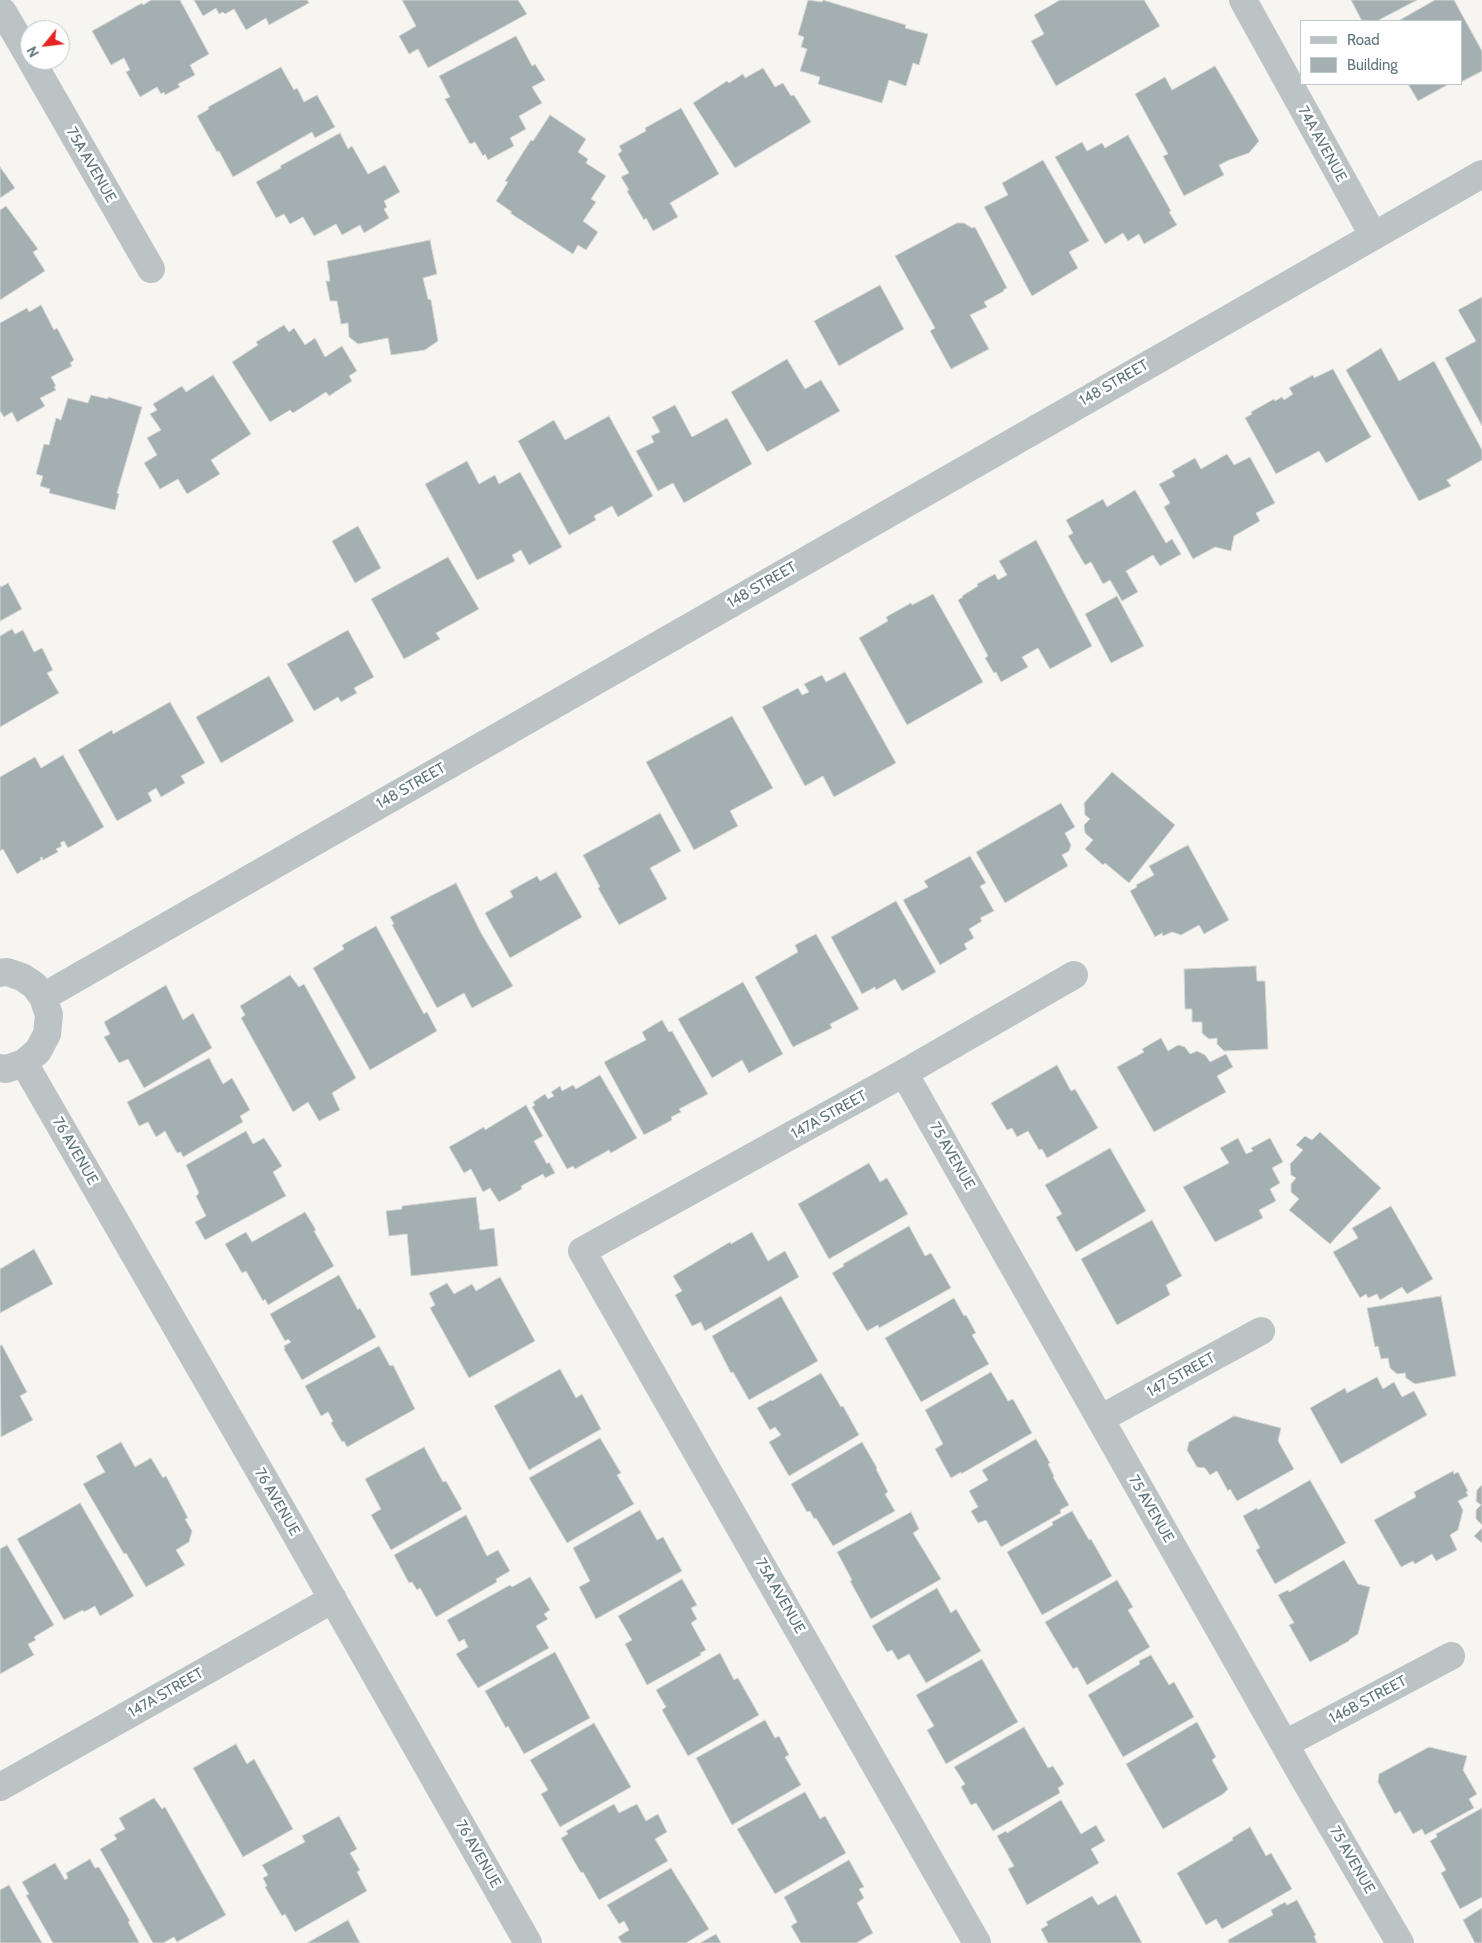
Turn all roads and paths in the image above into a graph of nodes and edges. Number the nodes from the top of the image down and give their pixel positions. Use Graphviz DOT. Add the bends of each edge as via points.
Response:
graph roads {
  1 [pos="1243,0"];
  2 [pos="7,9"];
  3 [pos="20,37"];
  4 [pos="36,70"];
  5 [pos="1482,174"];
  6 [pos="1373,235"];
  7 [pos="151,269"];
  8 [pos="0,972"];
  9 [pos="1074,975"];
  10 [pos="43,997"];
  11 [pos="12,1066"];
  12 [pos="904,1073"];
  13 [pos="582,1250"];
  14 [pos="1261,1332"];
  15 [pos="1100,1419"];
  16 [pos="332,1599"];
  17 [pos="1451,1656"];
  18 [pos="1285,1744"];
  19 [pos="0,1787"];
  20 [pos="528,1943"];
  21 [pos="977,1943"];
  22 [pos="1400,1943"];
  1 -- 6 [label="street, 74A AVENUE"];
  2 -- 3 [label="street, 75A AVENUE"];
  4 -- 7 [label="street, 75A AVENUE"];
  5 -- 6 [label="street, 148 STREET"];
  6 -- 10 [label="street, 148 STREET"];
  8 -- 10 [label="street" via="22,977"];
  9 -- 12 [label="street, 147A STREET"];
  10 -- 11 [label="street" via="49,1015 47,1034 38,1051"];
  11 -- 16 [label="street, 76 AVENUE"];
  12 -- 13 [label="street, 147A STREET"];
  12 -- 15 [label="street, 75 AVENUE"];
  13 -- 21 [label="street, 75A AVENUE"];
  14 -- 15 [label="street, 147 STREET"];
  15 -- 18 [label="street, 75 AVENUE"];
  16 -- 19 [label="street, 147A STREET"];
  16 -- 20 [label="street, 76 AVENUE"];
  17 -- 18 [label="street, 146B STREET"];
  18 -- 22 [label="street, 75 AVENUE"];
}
